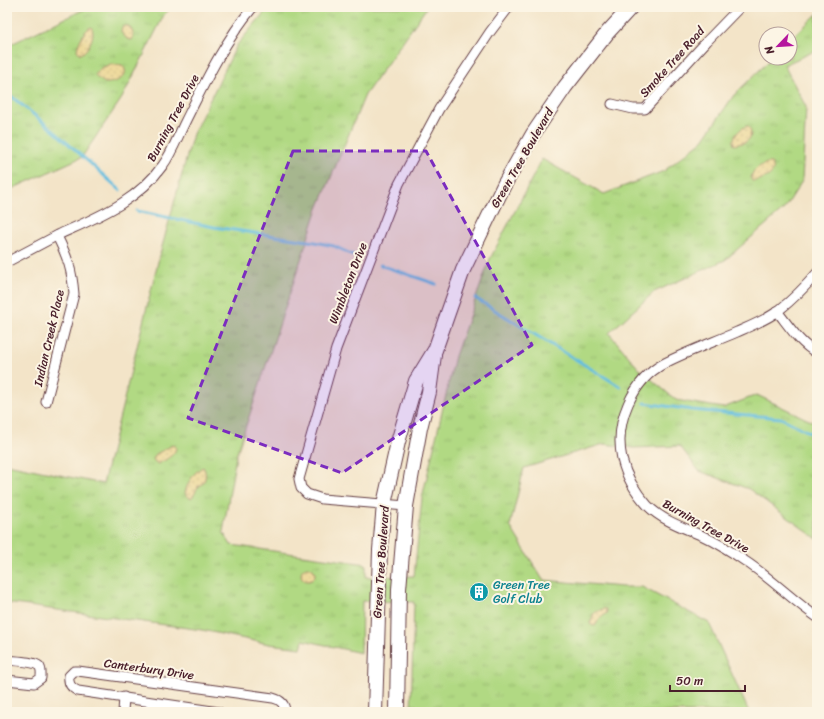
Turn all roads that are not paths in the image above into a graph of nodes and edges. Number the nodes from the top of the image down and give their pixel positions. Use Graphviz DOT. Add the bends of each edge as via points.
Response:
graph roads {
  1 [pos="253,7"];
  2 [pos="510,7"];
  3 [pos="631,7"];
  4 [pos="740,7"];
  5 [pos="612,104"];
  6 [pos="57,236"];
  7 [pos="7,262"];
  8 [pos="817,273"];
  9 [pos="777,311"];
  10 [pos="435,350"];
  11 [pos="817,353"];
  12 [pos="46,402"];
  13 [pos="384,504"];
  14 [pos="406,506"];
  15 [pos="817,617"];
  16 [pos="7,660"];
  17 [pos="7,680"];
  18 [pos="124,697"];
  19 [pos="123,712"];
  20 [pos="219,712"];
  21 [pos="285,712"];
  22 [pos="375,712"];
  23 [pos="397,712"];
  1 -- 6 [label="street, Burning Tree Drive" via="217,58 164,164 153,177 124,202"];
  2 -- 13 [label="street, Wimbleton Drive" via="490,32 440,109 399,184 336,349 299,478 301,488 307,494 322,499"];
  3 -- 10 [label="main road, Green Tree Boulevard" via="565,86 533,134 508,178 463,270"];
  4 -- 5 [label="street, Smoke Tree Road" via="645,109"];
  6 -- 7 [label="street, Burning Tree Drive"];
  6 -- 12 [label="street, Indian Creek Place" via="69,261 74,294"];
  8 -- 9 [label="street, Burning Tree Drive"];
  9 -- 11 [label="street" via="796,336"];
  9 -- 15 [label="street, Burning Tree Drive" via="753,325 664,364 649,375 636,389 628,405 621,427 622,458 634,489 662,517 706,538 745,561"];
  10 -- 13 [label="main road, Green Tree Boulevard" via="416,381 398,442"];
  10 -- 14 [label="main road, Green Tree Boulevard"];
  13 -- 14 [label="street, Wimbleton Drive"];
  13 -- 22 [label="main road, Green Tree Boulevard" via="380,550"];
  14 -- 23 [label="main road, Green Tree Boulevard" via="399,589"];
  16 -- 17 [label="street" via="39,666 41,678 34,683"];
  18 -- 19 [label="street"];
  18 -- 20 [label="street, Canterbury Drive"];
  18 -- 21 [label="street, Canterbury Drive" via="78,691 69,683 69,676 78,671 279,699"];
}
